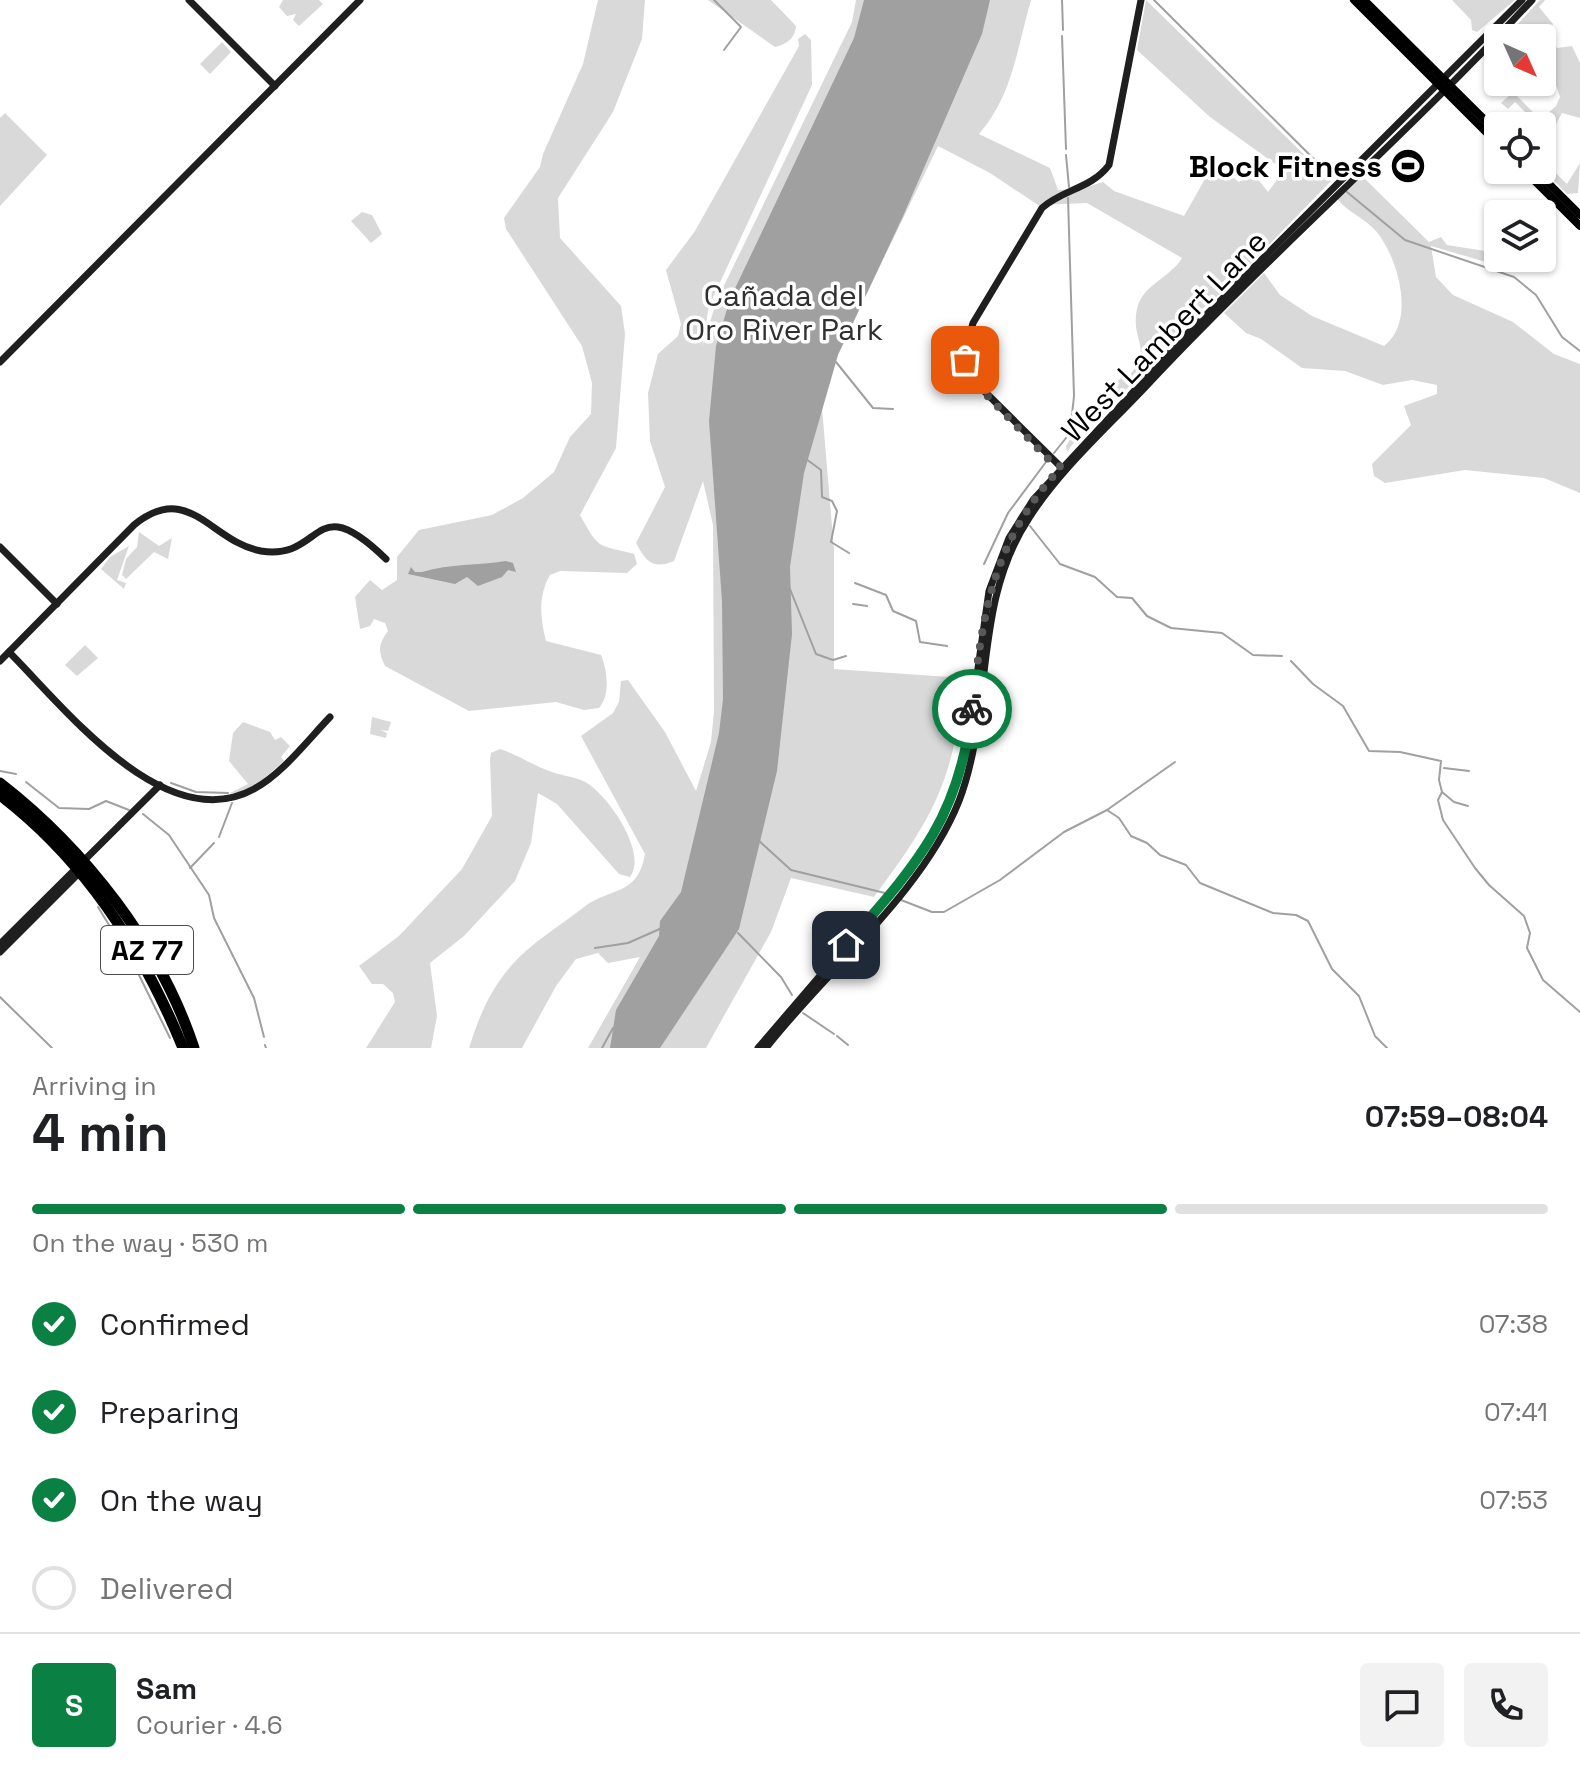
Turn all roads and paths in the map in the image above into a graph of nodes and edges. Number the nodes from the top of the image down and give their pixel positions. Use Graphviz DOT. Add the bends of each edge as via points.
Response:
graph roads {
  1 [pos="189,0"];
  2 [pos="360,0"];
  3 [pos="1141,0"];
  4 [pos="1354,0"];
  5 [pos="1364,0"];
  6 [pos="1522,0"];
  7 [pos="1532,0"];
  8 [pos="1443,83"];
  9 [pos="275,86"];
  10 [pos="1484,120"];
  11 [pos="1484,128"];
  12 [pos="1542,184"];
  13 [pos="1549,184"];
  14 [pos="1577,211"];
  15 [pos="1580,226"];
  16 [pos="0,362"];
  17 [pos="1061,467"];
  18 [pos="0,547"];
  19 [pos="386,559"];
  20 [pos="57,604"];
  21 [pos="9,652"];
  22 [pos="0,661"];
  23 [pos="330,717"];
  24 [pos="0,783"];
  25 [pos="160,785"];
  26 [pos="0,795"];
  27 [pos="83,865"];
  28 [pos="44,904"];
  29 [pos="0,944"];
  30 [pos="0,952"];
  31 [pos="183,1048"];
  32 [pos="194,1048"];
  33 [pos="758,1048"];
  34 [pos="766,1048"];
  1 -- 9 [label="street"];
  2 -- 9 [label="street"];
  3 -- 17 [label="street" via="1109,165 1092,182 1052,200 1031,226 969,331 965,353 972,378"];
  4 -- 8 [label="main road"];
  5 -- 8 [label="main road"];
  6 -- 8 [label="street, West Lambert Lane"];
  7 -- 8 [label="street, West Lambert Lane"];
  8 -- 10 [label="main road"];
  8 -- 11 [label="main road"];
  8 -- 17 [label="street, West Lambert Lane" via="1179,342"];
  9 -- 16 [label="street"];
  12 -- 14 [label="main road"];
  13 -- 14 [label="main road"];
  14 -- 15 [label="main road"];
  17 -- 33 [label="street, West Lambert Lane" via="1020,518 995,572 983,621 966,753 942,822 905,878"];
  17 -- 34 [label="street, West Lambert Lane" via="1001,574 991,609 972,754 945,831 915,875"];
  18 -- 20 [label="street"];
  19 -- 20 [label="street" via="348,528 325,529 292,548 266,551 245,546 190,512 172,508 144,517"];
  20 -- 21 [label="street"];
  21 -- 22 [label="street"];
  21 -- 25 [label="street" via="124,767"];
  23 -- 25 [label="street" via="264,783 241,795 206,800"];
  24 -- 27 [label="highway, AZ 77"];
  25 -- 27 [label="street"];
  26 -- 27 [label="highway, AZ 77"];
  27 -- 28 [label="street"];
  27 -- 31 [label="highway, AZ 77" via="143,962"];
  27 -- 32 [label="highway, AZ 77" via="157,967"];
  28 -- 29 [label="street"];
  28 -- 30 [label="street"];
}
